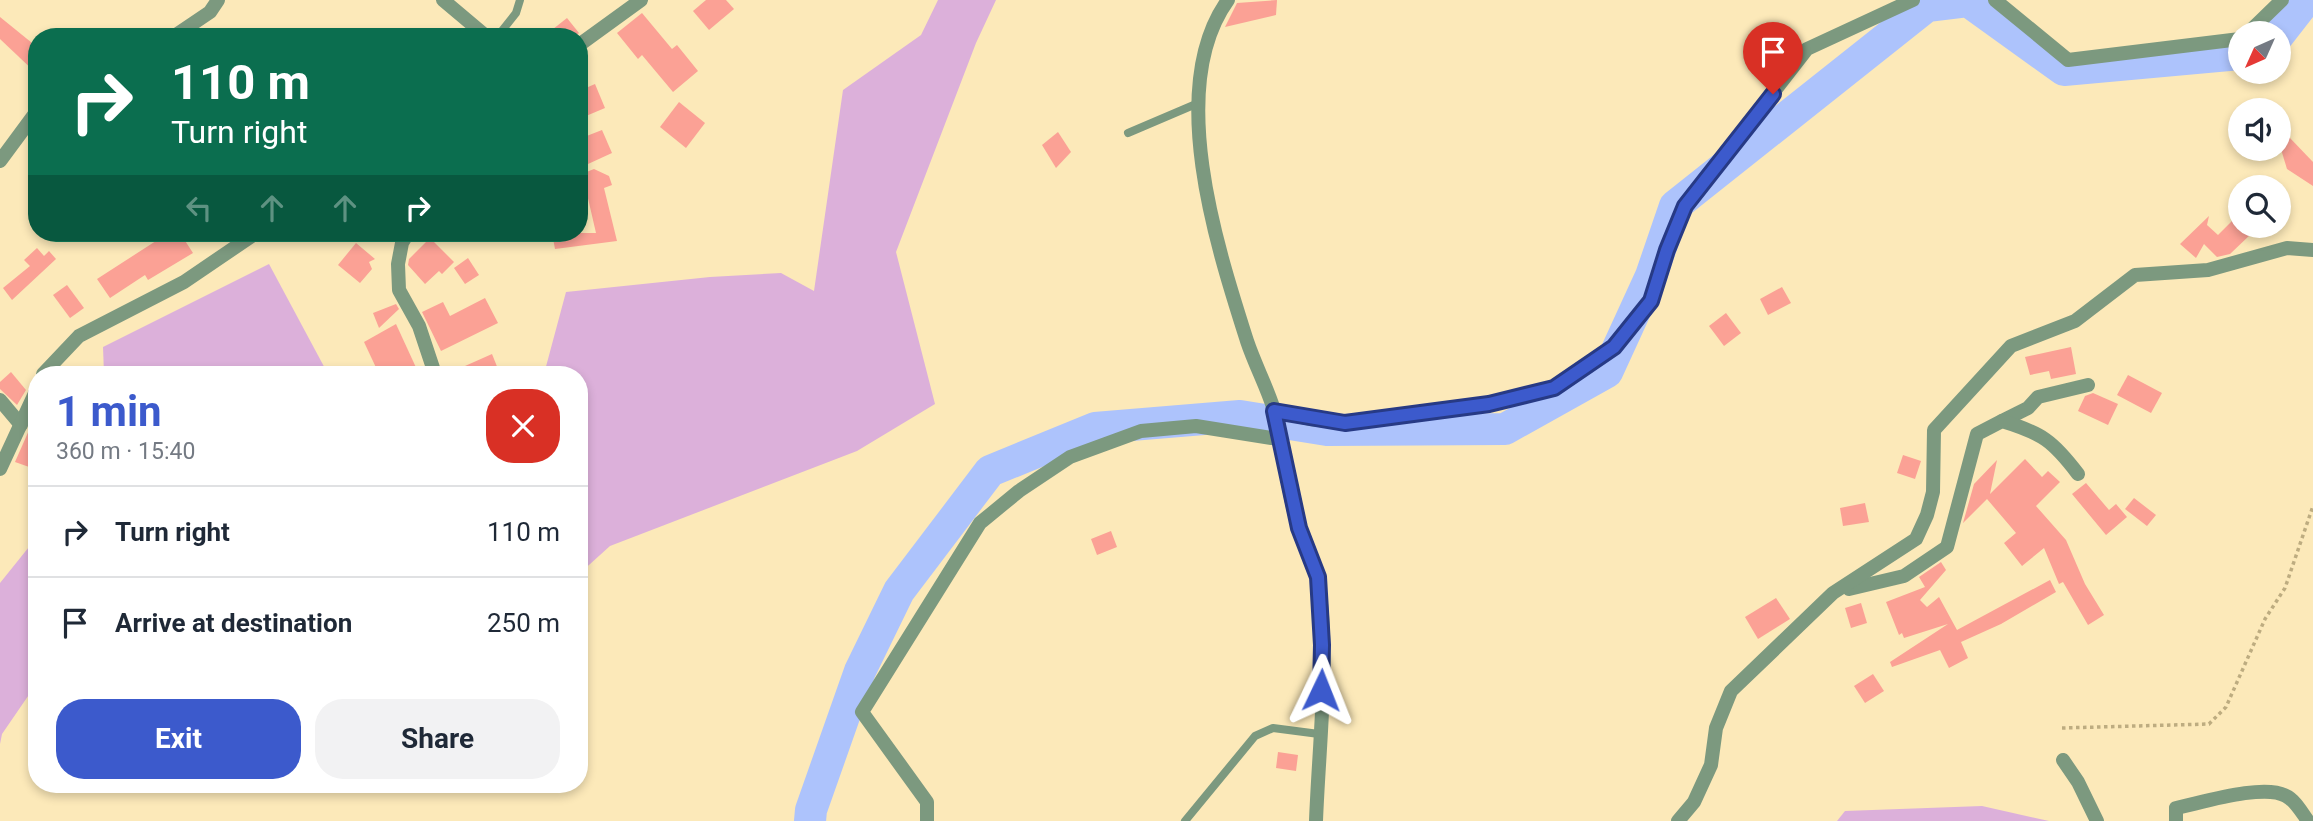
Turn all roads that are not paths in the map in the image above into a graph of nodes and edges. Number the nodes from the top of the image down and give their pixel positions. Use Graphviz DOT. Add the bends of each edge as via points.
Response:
graph roads {
  1 [pos="218,0"];
  2 [pos="443,0"];
  3 [pos="520,0"];
  4 [pos="641,0"];
  5 [pos="1228,0"];
  6 [pos="1913,0"];
  7 [pos="1995,0"];
  8 [pos="2282,0"];
  9 [pos="2260,21"];
  10 [pos="186,28"];
  11 [pos="476,28"];
  12 [pos="504,28"];
  13 [pos="588,38"];
  14 [pos="2228,40"];
  15 [pos="1196,104"];
  16 [pos="28,123"];
  17 [pos="1128,132"];
  18 [pos="0,161"];
  19 [pos="243,242"];
  20 [pos="403,242"];
  21 [pos="2313,250"];
  22 [pos="50,366"];
  23 [pos="432,366"];
  24 [pos="2088,385"];
  25 [pos="0,400"];
  26 [pos="28,409"];
  27 [pos="2002,421"];
  28 [pos="1276,424"];
  29 [pos="21,425"];
  30 [pos="0,469"];
  31 [pos="2078,474"];
  32 [pos="1833,593"];
  33 [pos="1319,734"];
  34 [pos="2063,760"];
  35 [pos="927,821"];
  36 [pos="1185,821"];
  37 [pos="1316,821"];
  38 [pos="1678,821"];
  39 [pos="2097,821"];
  40 [pos="2176,821"];
  41 [pos="2308,821"];
  1 -- 10 [label="street" via="210,12"];
  2 -- 11 [label="street"];
  3 -- 12 [label="lane"];
  4 -- 13 [label="street"];
  5 -- 15 [label="street" via="1216,16 1202,54"];
  6 -- 28 [label="street" via="1807,49 1685,206 1651,301 1614,347 1574,375 1554,388 1489,404 1345,423"];
  7 -- 14 [label="street" via="2068,60"];
  8 -- 9 [label="street"];
  15 -- 17 [label="lane"];
  15 -- 28 [label="street" via="1211,205 1247,342"];
  16 -- 18 [label="street"];
  19 -- 22 [label="street" via="184,282 79,335"];
  20 -- 23 [label="street" via="399,290 419,326"];
  21 -- 32 [label="street" via="2287,248 2208,270 2135,275 2075,321 2011,346 1934,430 1933,492 1916,539"];
  24 -- 27 [label="street" via="2038,397 2028,408"];
  25 -- 29 [label="street"];
  26 -- 29 [label="street"];
  27 -- 31 [label="street" via="2055,444"];
  27 -- 32 [label="street" via="1977,434 1947,547 1904,576"];
  28 -- 33 [label="street" via="1299,528 1318,577 1322,645"];
  28 -- 35 [label="street" via="1142,431 1070,457 980,523 862,712 927,802"];
  29 -- 30 [label="street"];
  32 -- 38 [label="street" via="1731,691 1716,728 1711,765 1695,802"];
  33 -- 36 [label="lane" via="1273,728 1255,736"];
  33 -- 37 [label="street"];
  34 -- 39 [label="street"];
  40 -- 41 [label="street" via="2176,808 2277,792 2289,797"];
}
